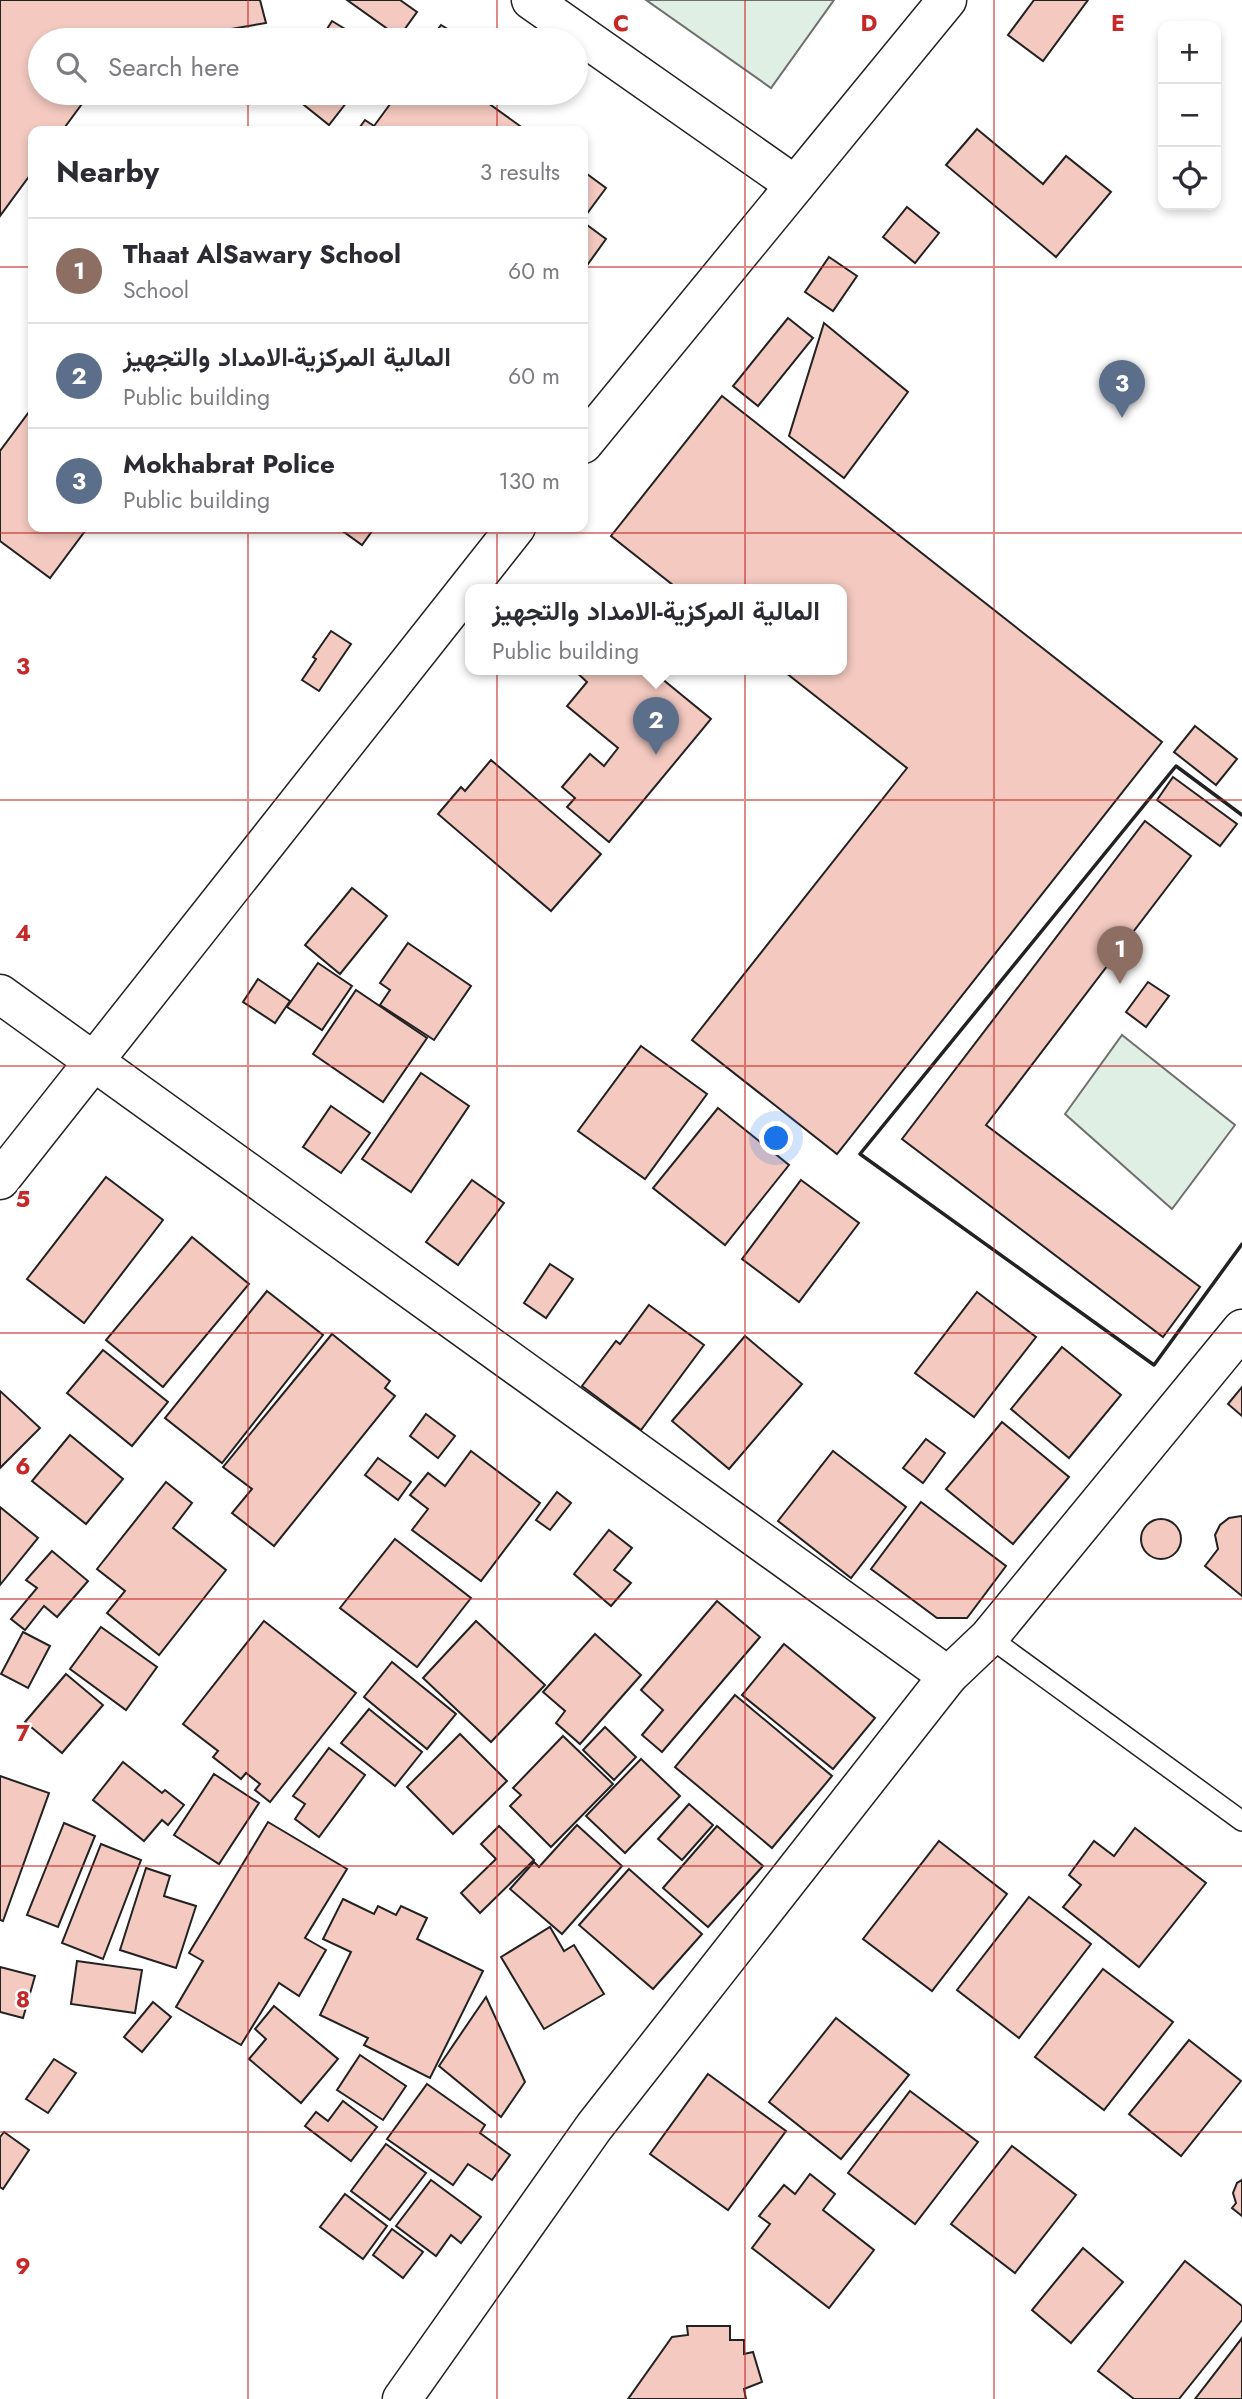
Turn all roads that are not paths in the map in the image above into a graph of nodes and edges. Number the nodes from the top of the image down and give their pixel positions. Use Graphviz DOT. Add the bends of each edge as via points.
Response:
graph roads {
  1 [pos="531,0"];
  2 [pos="947,0"];
  3 [pos="571,28"];
  4 [pos="588,40"];
  5 [pos="794,185"];
  6 [pos="588,437"];
  7 [pos="512,532"];
  8 [pos="471,584"];
  9 [pos="465,592"];
  10 [pos="0,994"];
  11 [pos="95,1060"];
  12 [pos="0,1180"];
  13 [pos="1242,1329"];
  14 [pos="989,1637"];
  15 [pos="948,1676"];
  16 [pos="1242,1821"];
  17 [pos="401,2399"];
  1 -- 3 [label="street"];
  2 -- 5 [label="street"];
  4 -- 5 [label="street"];
  5 -- 6 [label="street"];
  7 -- 8 [label="street"];
  9 -- 11 [label="street"];
  10 -- 11 [label="street"];
  11 -- 12 [label="street"];
  11 -- 15 [label="street"];
  13 -- 14 [label="street"];
  14 -- 15 [label="street"];
  14 -- 16 [label="lane"];
  15 -- 17 [label="street" via="594,2127"];
}
